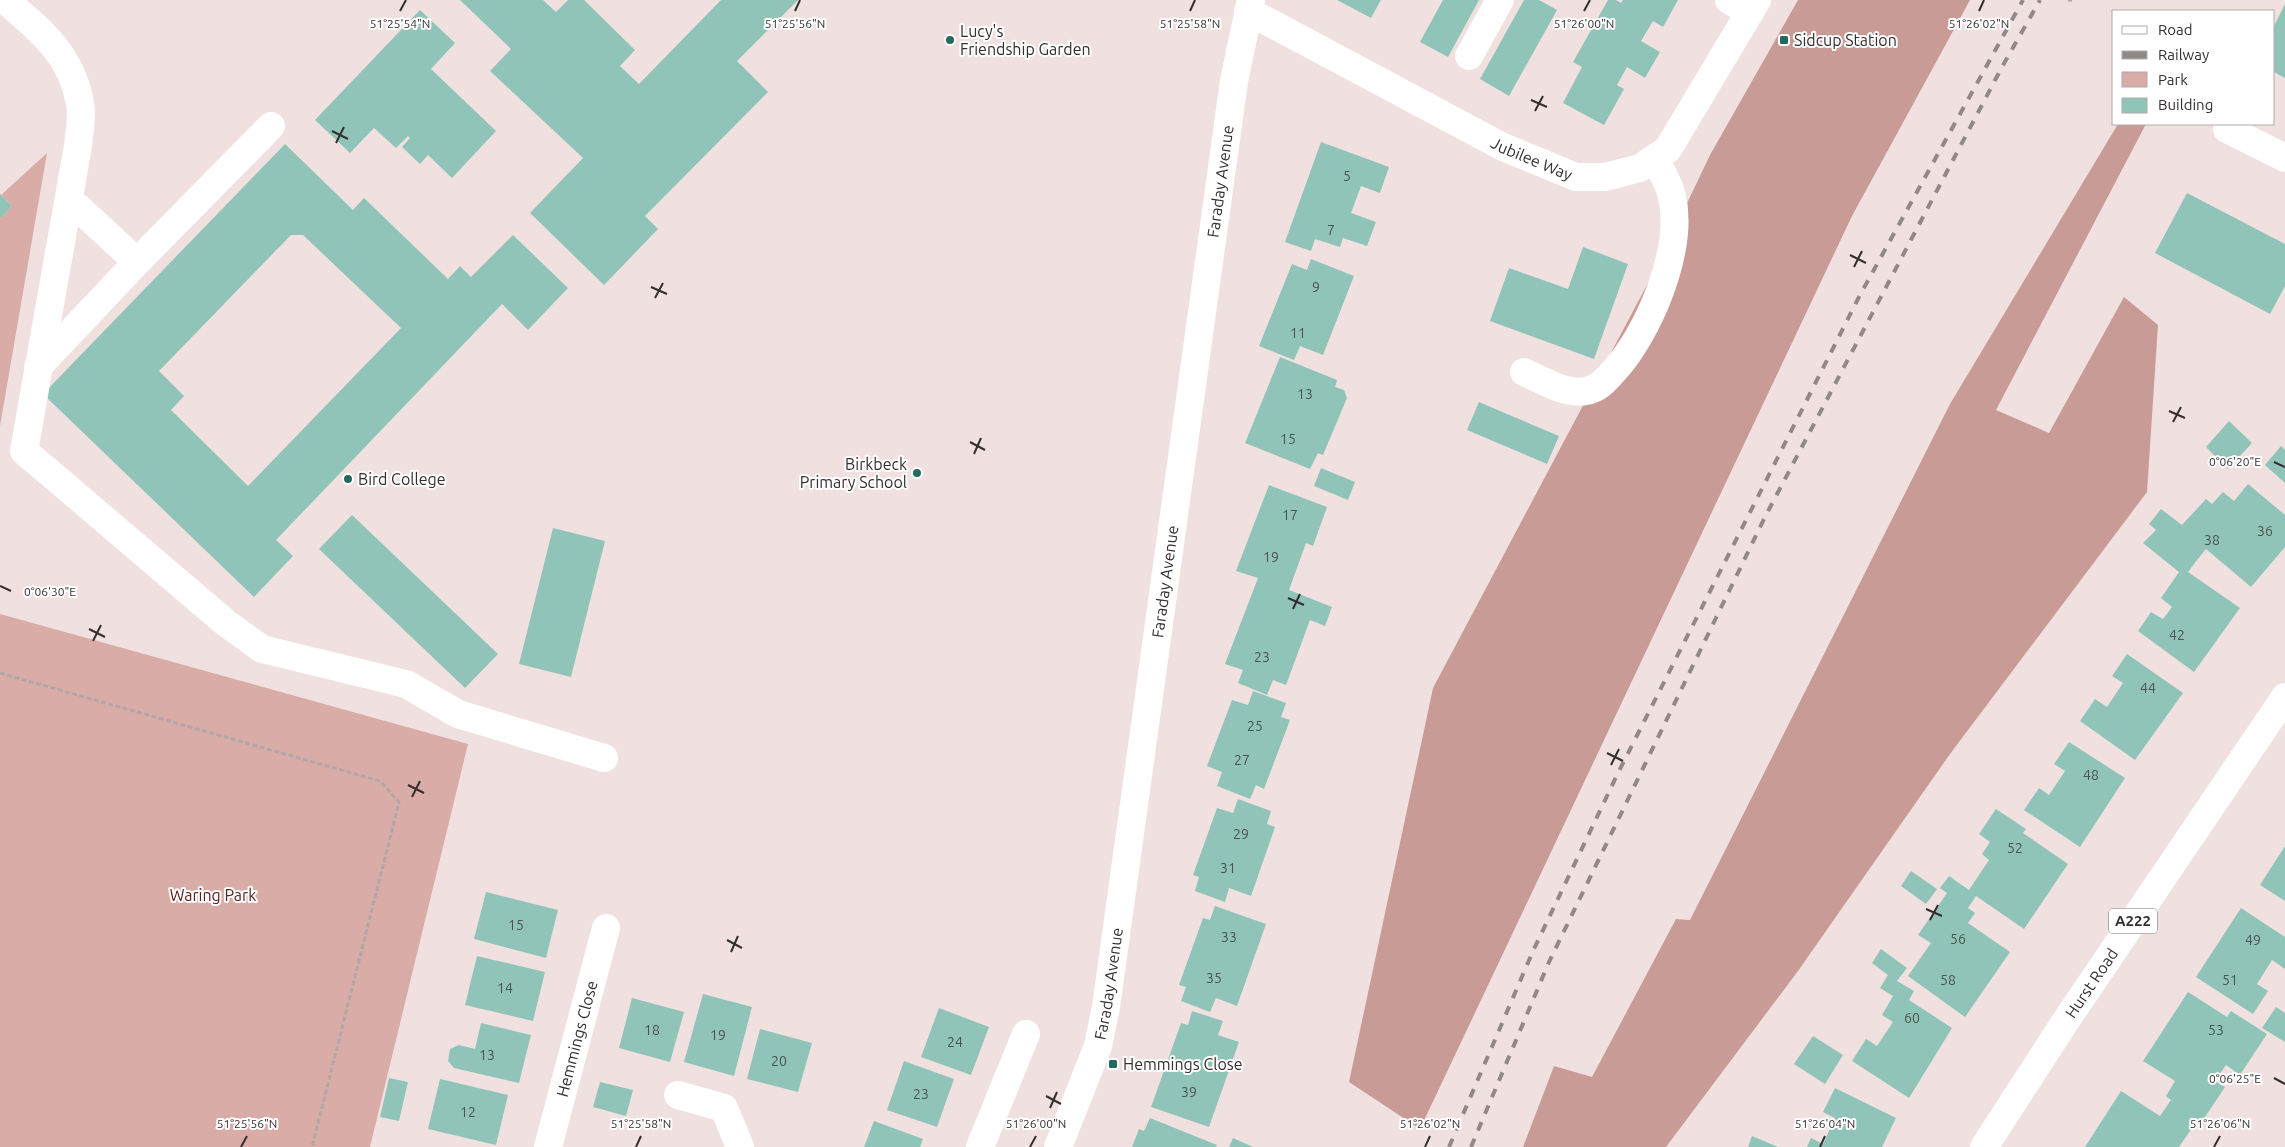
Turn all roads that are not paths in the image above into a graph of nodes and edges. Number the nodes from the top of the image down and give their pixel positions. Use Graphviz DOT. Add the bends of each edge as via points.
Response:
graph roads {
  1 [pos="4,0"];
  2 [pos="1500,0"];
  3 [pos="0,3"];
  4 [pos="1745,4"];
  5 [pos="1249,6"];
  6 [pos="1469,56"];
  7 [pos="271,126"];
  8 [pos="2227,129"];
  9 [pos="1654,158"];
  10 [pos="2285,158"];
  11 [pos="69,199"];
  12 [pos="137,262"];
  13 [pos="38,367"];
  14 [pos="1524,372"];
  15 [pos="2285,697"];
  16 [pos="604,758"];
  17 [pos="606,928"];
  18 [pos="1026,1034"];
  19 [pos="678,1096"];
  20 [pos="548,1147"];
  21 [pos="740,1147"];
  22 [pos="980,1147"];
  23 [pos="1058,1147"];
  24 [pos="1984,1147"];
  1 -- 3 [label="street"];
  1 -- 11 [label="street" via="42,32 69,65 81,105"];
  2 -- 6 [label="street"];
  4 -- 9 [label="street, Jubilee Way" via="1668,149"];
  5 -- 9 [label="street, Jubilee Way" via="1503,147 1576,177 1605,178 1640,168"];
  5 -- 23 [label="street, Faraday Avenue" via="1234,81 1106,1006 1098,1046"];
  7 -- 12 [label="street"];
  8 -- 10 [label="street"];
  9 -- 14 [label="street" via="1672,196 1671,249 1658,298 1643,329 1621,363 1600,386 1586,392 1574,391"];
  11 -- 12 [label="street"];
  11 -- 13 [label="street"];
  12 -- 13 [label="street"];
  13 -- 16 [label="street" via="24,451 226,624 262,649 406,684 458,714"];
  15 -- 24 [label="street, Hurst Road / A222"];
  17 -- 20 [label="street, Hemmings Close"];
  18 -- 22 [label="street"];
  19 -- 21 [label="street" via="724,1108"];
}
